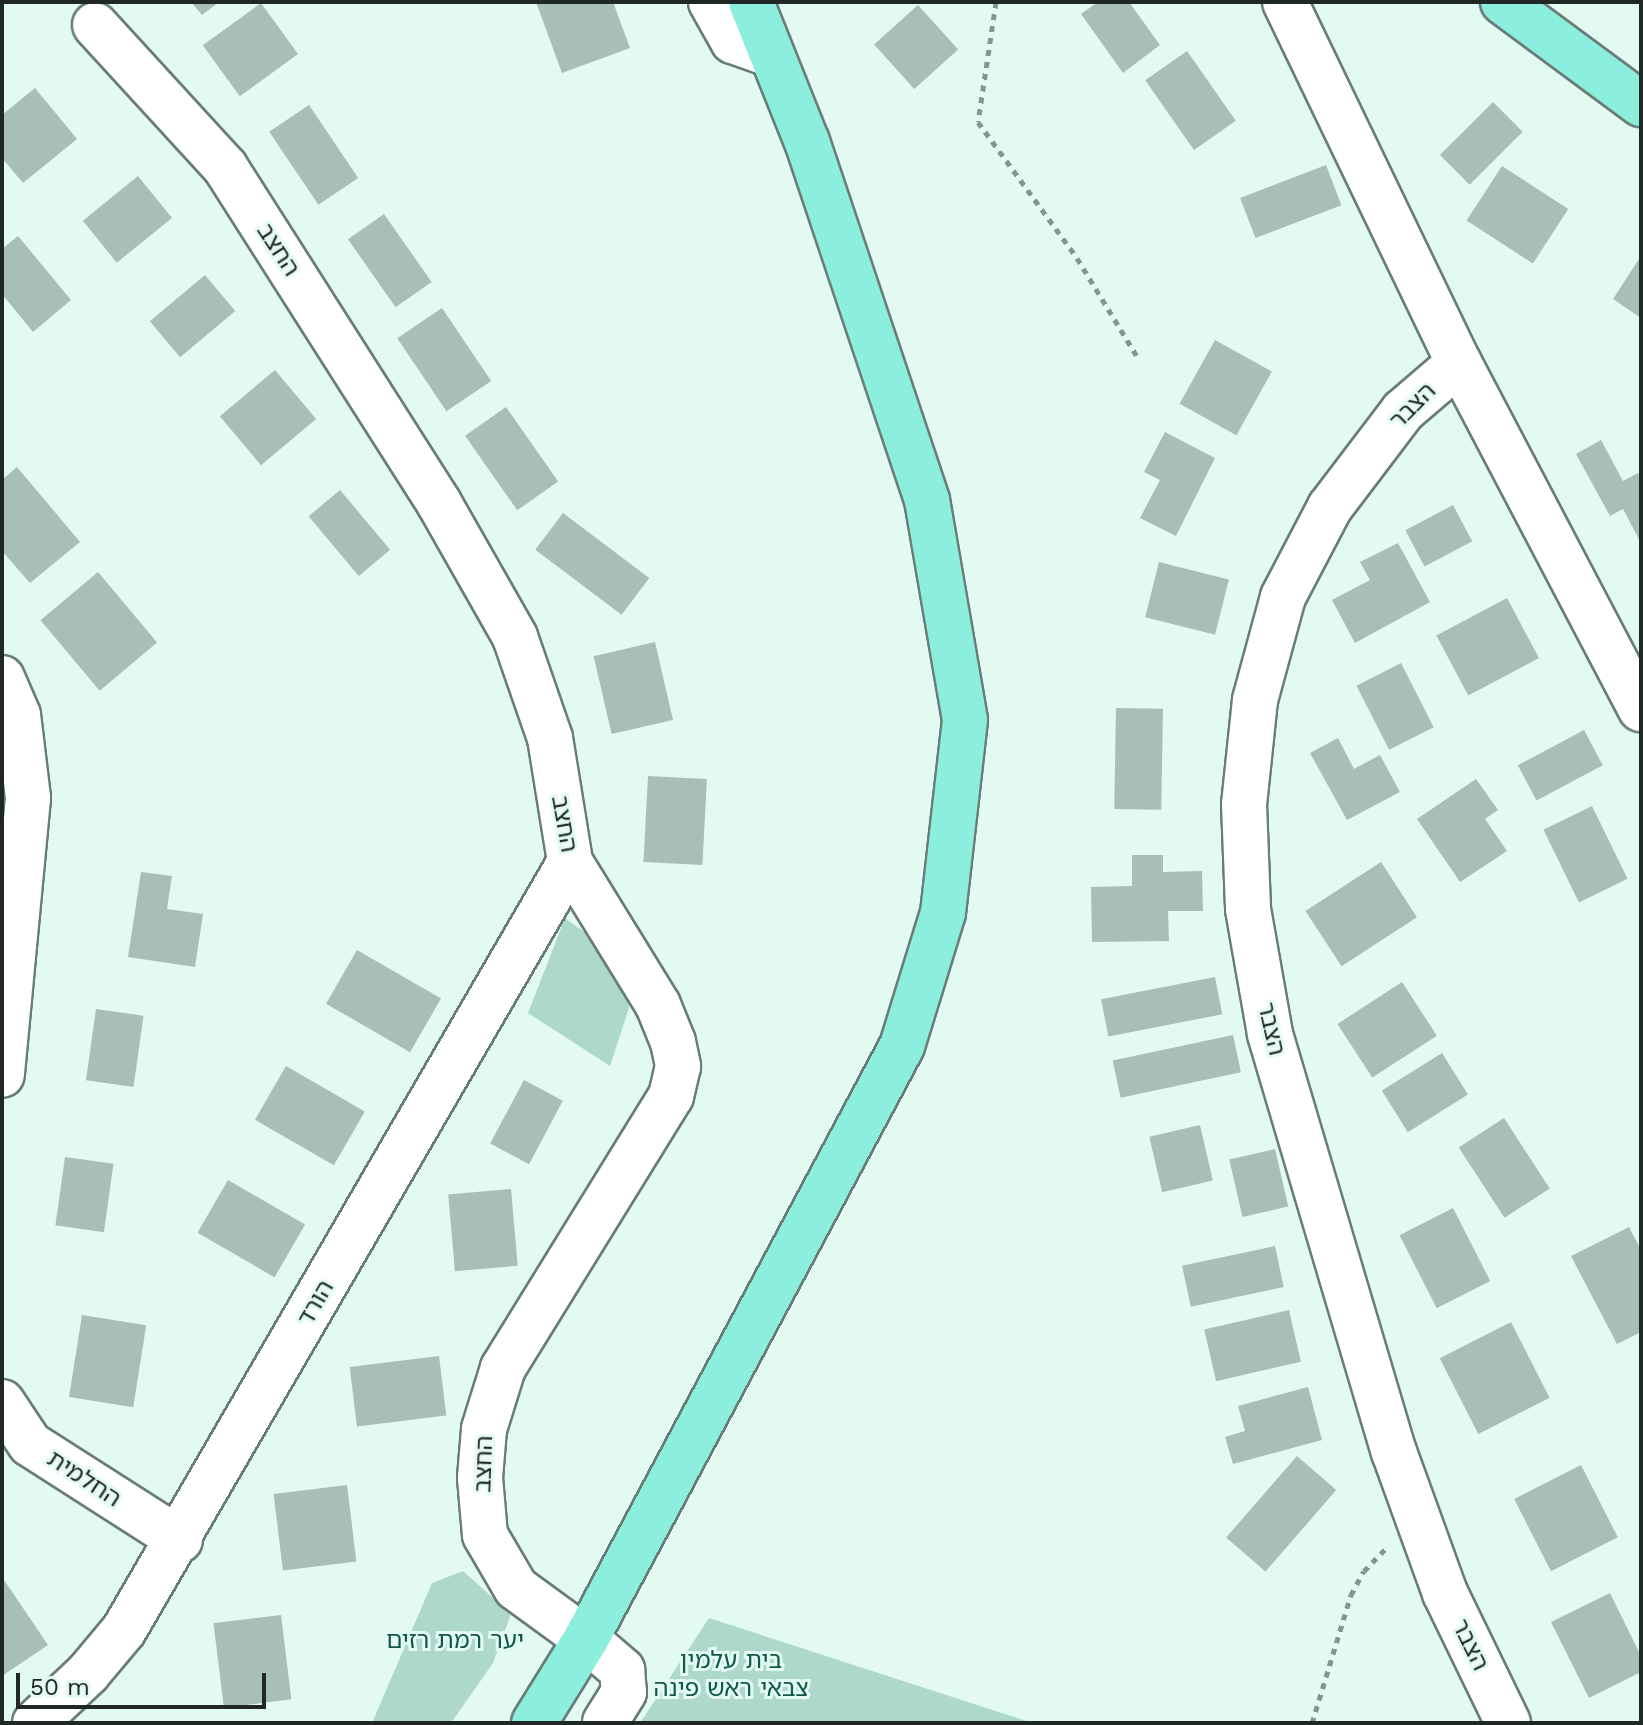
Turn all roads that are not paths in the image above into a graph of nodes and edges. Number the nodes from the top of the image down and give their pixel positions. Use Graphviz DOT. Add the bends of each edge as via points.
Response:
graph roads {
  1 [pos="711,2"];
  2 [pos="751,2"];
  3 [pos="1285,2"];
  4 [pos="1503,2"];
  5 [pos="95,25"];
  6 [pos="772,55"];
  7 [pos="1641,104"];
  8 [pos="1459,363"];
  9 [pos="2,678"];
  10 [pos="1641,709"];
  11 [pos="570,862"];
  12 [pos="2,1075"];
  13 [pos="2,1402"];
  14 [pos="180,1540"];
  15 [pos="586,1639"];
  16 [pos="35,1723"];
  17 [pos="534,1723"];
  18 [pos="605,1723"];
  19 [pos="1508,1723"];
  1 -- 6 [label="street" via="733,41"];
  2 -- 6 [label="main road"];
  3 -- 8 [label="street, הצבר"];
  4 -- 7 [label="main road"];
  5 -- 11 [label="street, החצב" via="225,167 439,503 515,637 550,738"];
  6 -- 15 [label="main road" via="807,142 927,500 965,720 945,898 902,1046"];
  8 -- 10 [label="street, הצבר"];
  8 -- 19 [label="street, הצבר" via="1403,411 1339,495 1283,597 1255,700 1244,804 1248,909 1270,1034 1394,1452 1445,1593"];
  9 -- 12 [label="street" via="18,715 28,798"];
  11 -- 14 [label="street, הורד"];
  11 -- 15 [label="street, החצב" via="658,1005 678,1066 671,1096 503,1368 484,1429 480,1478 485,1535 516,1588"];
  13 -- 14 [label="street, החלמית" via="30,1444"];
  14 -- 16 [label="street, הורד" via="124,1630"];
  15 -- 17 [label="main road"];
  15 -- 18 [label="street, החצב" via="622,1670 624,1692"];
}
